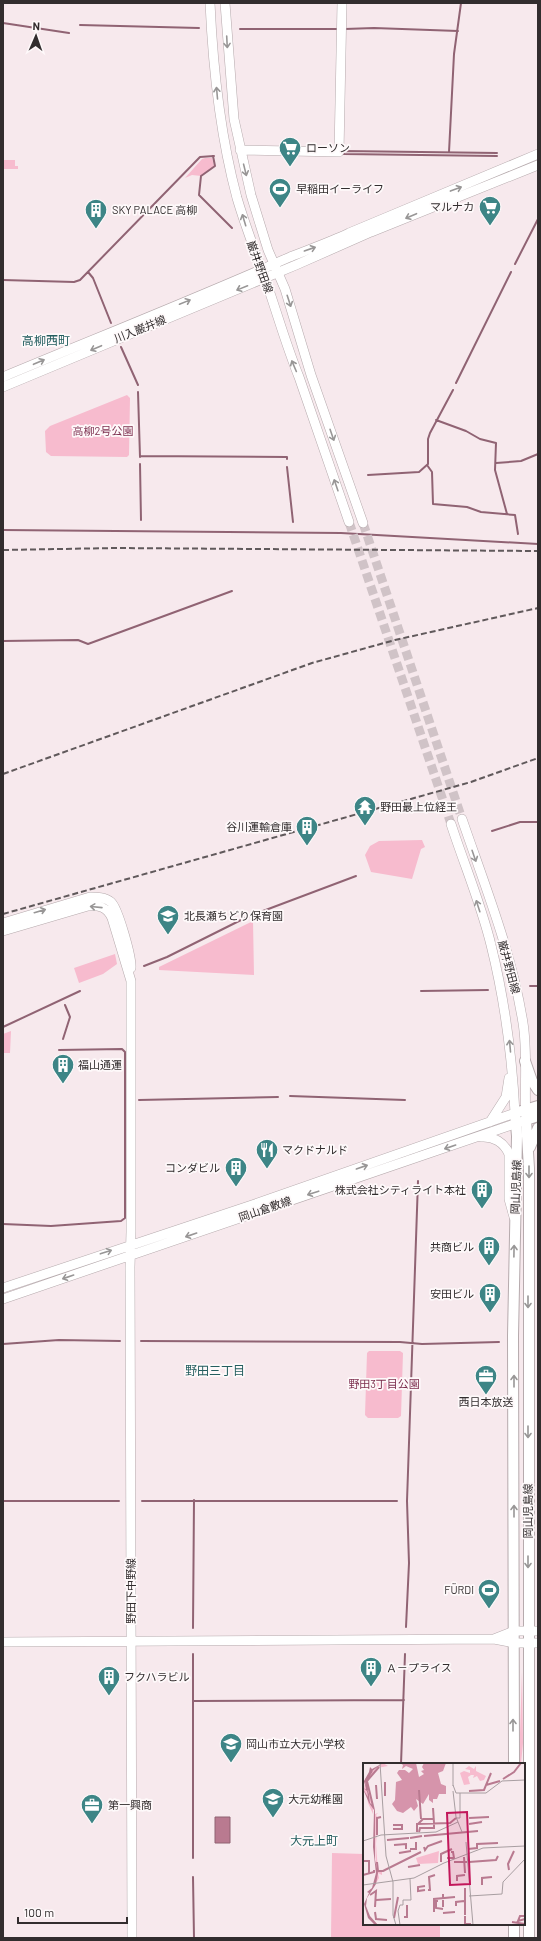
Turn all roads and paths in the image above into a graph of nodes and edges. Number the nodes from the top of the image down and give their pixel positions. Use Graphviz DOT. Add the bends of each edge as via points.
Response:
graph roads {
  1 [pos="210,3"];
  2 [pos="225,3"];
  3 [pos="342,3"];
  4 [pos="240,150"];
  5 [pos="538,154"];
  6 [pos="538,165"];
  7 [pos="516,175"];
  8 [pos="472,183"];
  9 [pos="444,198"];
  10 [pos="276,268"];
  11 [pos="263,274"];
  12 [pos="3,377"];
  13 [pos="3,387"];
  14 [pos="349,522"];
  15 [pos="363,522"];
  16 [pos="462,819"];
  17 [pos="451,824"];
  18 [pos="3,922"];
  19 [pos="3,931"];
  20 [pos="130,974"];
  21 [pos="525,1061"];
  22 [pos="511,1062"];
  23 [pos="538,1090"];
  24 [pos="538,1106"];
  25 [pos="526,1115"];
  26 [pos="538,1116"];
  27 [pos="516,1118"];
  28 [pos="490,1122"];
  29 [pos="538,1128"];
  30 [pos="476,1138"];
  31 [pos="529,1154"];
  32 [pos="515,1220"];
  33 [pos="131,1244"];
  34 [pos="130,1256"];
  35 [pos="3,1288"];
  36 [pos="3,1298"];
  37 [pos="514,1631"];
  38 [pos="533,1631"];
  39 [pos="494,1639"];
  40 [pos="131,1641"];
  41 [pos="3,1642"];
  42 [pos="514,1643"];
  43 [pos="533,1643"];
  44 [pos="514,1763"];
  45 [pos="514,1925"];
  46 [pos="132,1938"];
  47 [pos="514,1938"];
  48 [pos="529,1938"];
  11 -- 1 [label="main road, 巌井野田線, one-way" via="245,223 226,150 219,113"];
  2 -- 4 [label="main road, 巌井野田線, one-way" via="234,119"];
  3 -- 4 [label="main road" via="339,152"];
  4 -- 10 [label="main road, 巌井野田線, one-way" via="258,220"];
  5 -- 8 [label="main road"];
  6 -- 7 [label="main road"];
  7 -- 8 [label="main road" via="514,171 491,180"];
  7 -- 9 [label="main road"];
  9 -- 8 [label="main road, one-way"];
  9 -- 10 [label="main road, 川入巌井線"];
  10 -- 11 [label="main road, 川入巌井線"];
  10 -- 15 [label="main road, 巌井野田線, one-way"];
  12 -- 11 [label="main road, 川入巌井線, one-way"];
  11 -- 13 [label="main road, 川入巌井線, one-way"];
  14 -- 11 [label="main road, 巌井野田線, one-way"];
  16 -- 21 [label="main road, 巌井野田線, one-way" via="503,939 523,1024"];
  22 -- 17 [label="main road, 巌井野田線, one-way" via="504,1003 491,943"];
  18 -- 20 [label="main road, 野田下中野線, one-way" via="90,898 108,899 117,912 132,966"];
  20 -- 19 [label="main road, one-way" via="112,918 108,911 100,906 88,906"];
  20 -- 33 [label="main road, 野田下中野線"];
  21 -- 23 [label="main road"];
  21 -- 25 [label="main road, 巌井野田線"];
  22 -- 27 [label="main road, 巌井野田線"];
  22 -- 28 [label="main road" via="506,1097"];
  24 -- 25 [label="main road"];
  25 -- 26 [label="main road"];
  25 -- 27 [label="main road"];
  25 -- 31 [label="main road, 岡山児島線"];
  27 -- 28 [label="main road, 岡山倉敷線"];
  27 -- 30 [label="main road, 岡山倉敷線"];
  27 -- 32 [label="main road, 岡山児島線"];
  33 -- 28 [label="main road, 岡山倉敷線, one-way"];
  29 -- 31 [label="main road"];
  30 -- 32 [label="main road" via="494,1138 507,1149 509,1200"];
  30 -- 34 [label="main road, 岡山倉敷線, one-way"];
  31 -- 38 [label="main road, 岡山児島線, one-way"];
  37 -- 32 [label="main road, 岡山児島線, one-way"];
  33 -- 34 [label="main road, 野田下中野線"];
  35 -- 33 [label="main road, 岡山倉敷線, one-way"];
  34 -- 36 [label="main road, 岡山倉敷線, one-way"];
  34 -- 40 [label="main road, 野田下中野線"];
  37 -- 38 [label="main road"];
  37 -- 39 [label="main road"];
  37 -- 42 [label="main road, 岡山児島線"];
  38 -- 43 [label="main road, 岡山児島線"];
  39 -- 40 [label="main road"];
  39 -- 42 [label="main road"];
  40 -- 41 [label="main road"];
  40 -- 46 [label="main road, 野田下中野線"];
  42 -- 43 [label="main road"];
  44 -- 42 [label="main road, 岡山児島線, one-way"];
  43 -- 48 [label="main road, 岡山児島線"];
  45 -- 47 [label="main road"];
}
